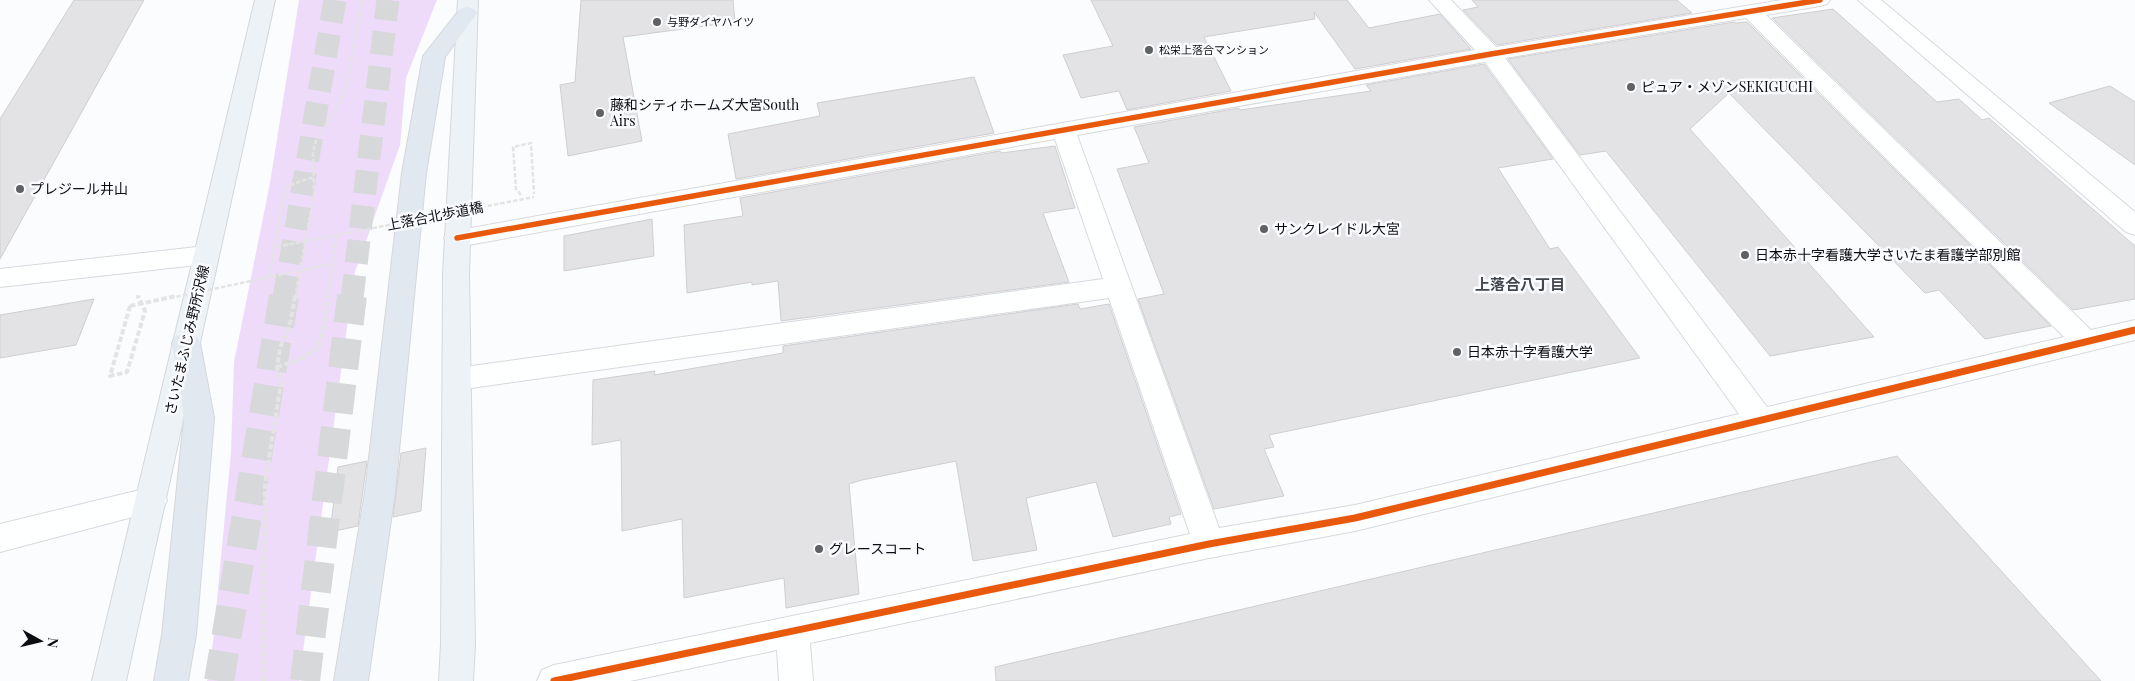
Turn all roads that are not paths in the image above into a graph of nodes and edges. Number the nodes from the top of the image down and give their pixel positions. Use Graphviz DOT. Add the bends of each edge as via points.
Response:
graph roads {
  1 [pos="265,0"];
  2 [pos="1439,0"];
  3 [pos="1698,0"];
  4 [pos="1820,0"];
  5 [pos="1868,0"];
  6 [pos="467,7"];
  7 [pos="1751,12"];
  8 [pos="1717,18"];
  9 [pos="1491,54"];
  10 [pos="1064,131"];
  11 [pos="2135,226"];
  12 [pos="457,238"];
  13 [pos="206,255"];
  14 [pos="0,278"];
  15 [pos="1118,286"];
  16 [pos="2135,330"];
  17 [pos="2086,342"];
  18 [pos="186,344"];
  19 [pos="457,379"];
  20 [pos="1760,420"];
  21 [pos="152,500"];
  22 [pos="0,538"];
  23 [pos="1209,544"];
  24 [pos="792,631"];
  25 [pos="110,681"];
  26 [pos="171,681"];
  27 [pos="351,681"];
  28 [pos="456,681"];
  29 [pos="554,681"];
  30 [pos="796,681"];
  1 -- 13 [label="main road, さいたまふじみ野所沢線"];
  2 -- 9 [label="street"];
  3 -- 8 [label="street"];
  4 -- 7 [label="street"];
  5 -- 11 [label="street"];
  6 -- 12 [label="main road"];
  6 -- 27 [label="highway" via="434,56 417,154 380,492"];
  7 -- 8 [label="street"];
  7 -- 17 [label="street"];
  8 -- 9 [label="street"];
  9 -- 10 [label="street"];
  9 -- 20 [label="street"];
  10 -- 12 [label="street"];
  10 -- 15 [label="street"];
  12 -- 19 [label="main road"];
  13 -- 14 [label="street"];
  13 -- 18 [label="main road, さいたまふじみ野所沢線"];
  15 -- 19 [label="street"];
  15 -- 23 [label="street"];
  16 -- 17 [label="street"];
  17 -- 20 [label="street"];
  18 -- 21 [label="main road, さいたまふじみ野所沢線"];
  18 -- 26 [label="highway" via="199,418 179,635"];
  19 -- 28 [label="main road"];
  20 -- 23 [label="street" via="1355,518"];
  21 -- 22 [label="street"];
  21 -- 25 [label="main road, さいたまふじみ野所沢線"];
  23 -- 24 [label="street"];
  24 -- 29 [label="street"];
  24 -- 30 [label="street"];
}
